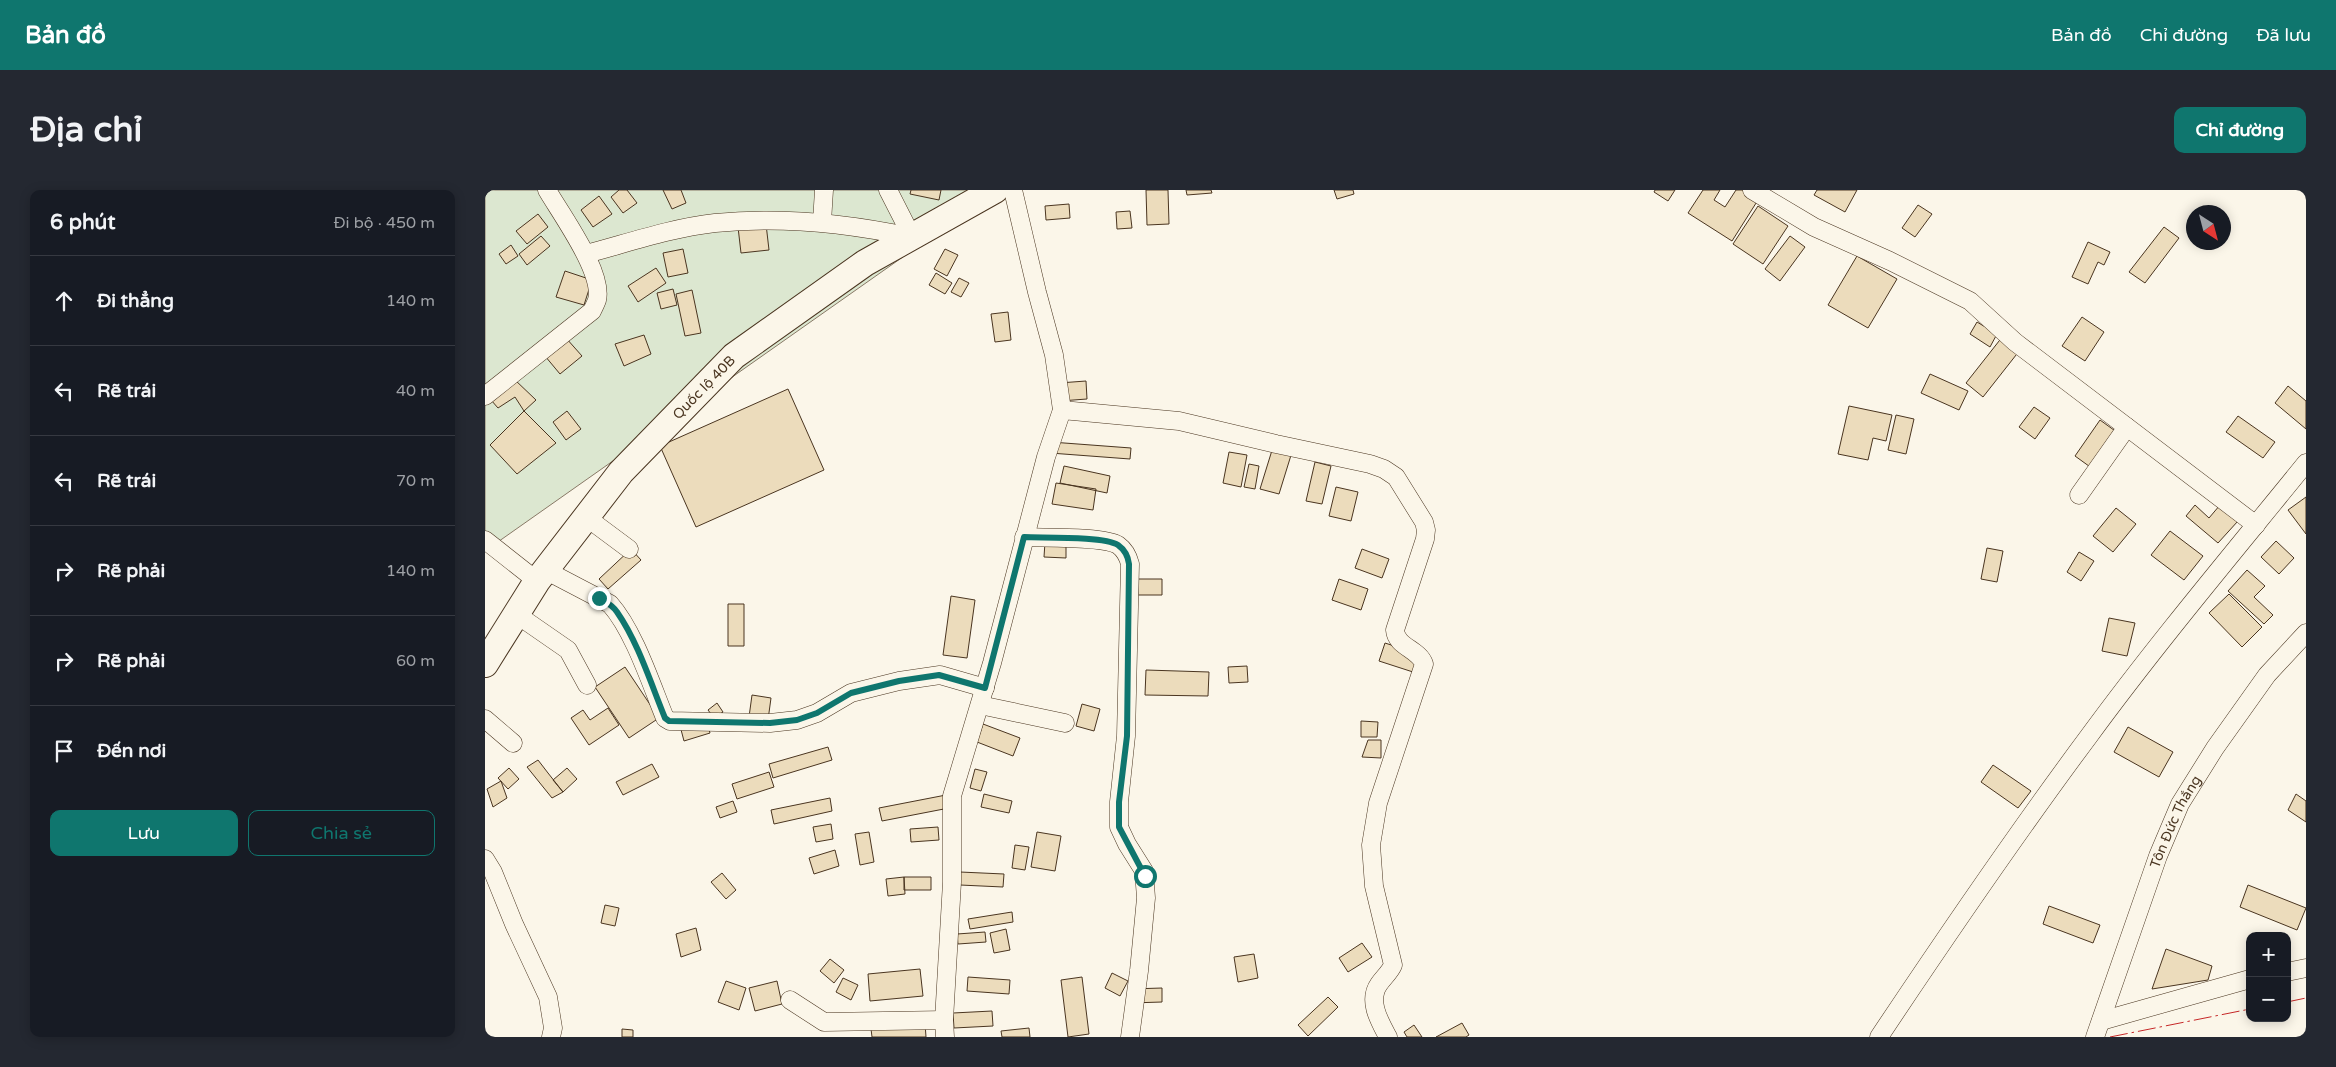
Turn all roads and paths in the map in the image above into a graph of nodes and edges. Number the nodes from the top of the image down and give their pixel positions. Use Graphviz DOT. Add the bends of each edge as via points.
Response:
graph roads {
  1 [pos="547,190"];
  2 [pos="824,190"];
  3 [pos="888,190"];
  4 [pos="995,190"];
  5 [pos="1013,190"];
  6 [pos="1752,190"];
  7 [pos="822,222"];
  8 [pos="912,237"];
  9 [pos="586,254"];
  10 [pos="485,396"];
  11 [pos="1062,410"];
  12 [pos="2127,427"];
  13 [pos="2306,463"];
  14 [pos="2079,495"];
  15 [pos="586,517"];
  16 [pos="2256,525"];
  17 [pos="1024,537"];
  18 [pos="485,540"];
  19 [pos="629,549"];
  20 [pos="541,575"];
  21 [pos="516,614"];
  22 [pos="2306,634"];
  23 [pos="485,664"];
  24 [pos="587,685"];
  25 [pos="985,688"];
  26 [pos="980,705"];
  27 [pos="485,719"];
  28 [pos="1065,723"];
  29 [pos="513,743"];
  30 [pos="485,859"];
  31 [pos="2306,968"];
  32 [pos="2291,971"];
  33 [pos="2246,980"];
  34 [pos="790,1000"];
  35 [pos="944,1028"];
  36 [pos="2098,1029"];
  37 [pos="551,1037"];
  38 [pos="1130,1037"];
  39 [pos="1388,1037"];
  40 [pos="1879,1037"];
  1 -- 9 [label="street"];
  2 -- 7 [label="street"];
  3 -- 8 [label="street"];
  4 -- 8 [label="highway, Quốc lộ 40B"];
  5 -- 11 [label="street" via="1055,354"];
  6 -- 12 [label="street" via="1814,227 1970,301 2015,342"];
  7 -- 8 [label="street"];
  7 -- 9 [label="street" via="715,223 671,231"];
  8 -- 15 [label="highway, Quốc lộ 40B" via="865,264 734,356 621,472"];
  9 -- 10 [label="street" via="597,290 592,311"];
  11 -- 17 [label="street"];
  11 -- 39 [label="street" via="1179,421 1370,464 1396,477 1424,522 1425,539 1395,636 1425,664 1378,802 1371,846 1374,886 1393,965 1377,986 1375,996 1378,1019"];
  12 -- 14 [label="street"];
  12 -- 16 [label="street"];
  13 -- 16 [label="street"];
  15 -- 19 [label="street"];
  15 -- 20 [label="highway, Quốc lộ 40B"];
  16 -- 40 [label="street" via="2089,736"];
  17 -- 25 [label="street"];
  17 -- 38 [label="street" via="1112,542 1128,556 1127,736 1119,827 1144,871 1146,898"];
  18 -- 20 [label="street"];
  20 -- 21 [label="highway, Quốc lộ 40B"];
  20 -- 25 [label="street" via="610,604 639,654 669,721 770,723 797,720 817,713 851,693 939,675"];
  21 -- 23 [label="highway, Quốc lộ 40B"];
  21 -- 24 [label="street" via="568,650"];
  22 -- 36 [label="street, Tôn Đức Thắng" via="2267,674 2180,804 2158,856"];
  25 -- 26 [label="street"];
  26 -- 28 [label="street"];
  26 -- 35 [label="street" via="952,796 952,882"];
  27 -- 29 [label="street"];
  30 -- 37 [label="street" via="548,996 553,1028"];
  31 -- 32 [label="street"];
  33 -- 36 [label="street"];
  34 -- 35 [label="street" via="824,1022"];
}
